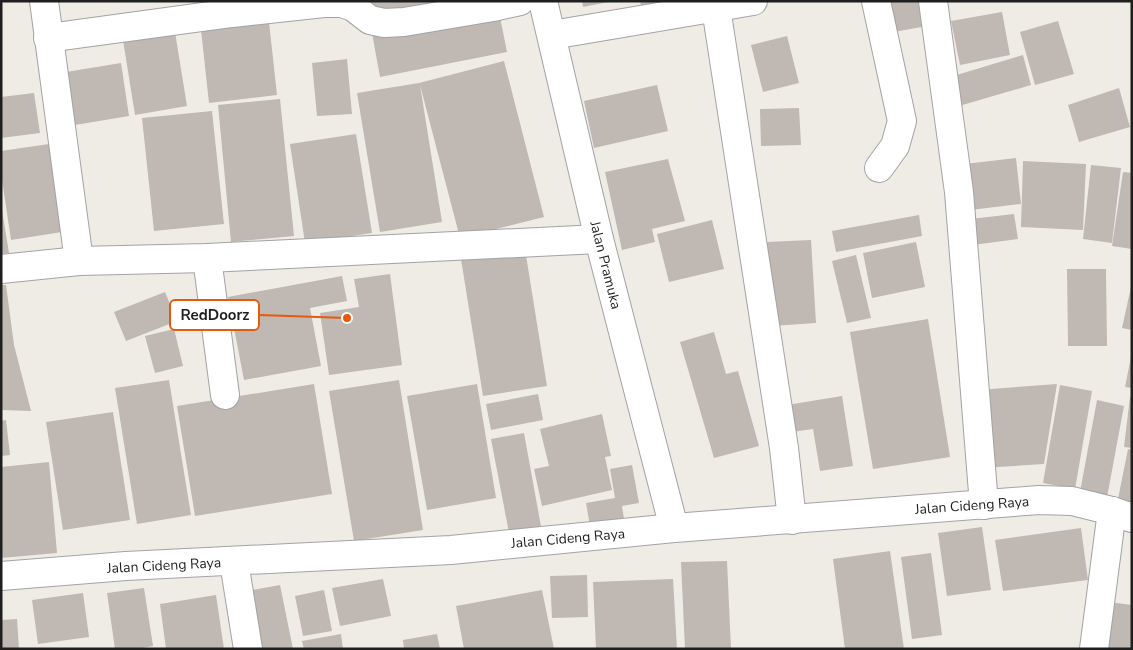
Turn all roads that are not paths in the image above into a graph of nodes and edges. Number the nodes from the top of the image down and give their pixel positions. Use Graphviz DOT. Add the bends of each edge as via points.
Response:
graph roads {
  1 [pos="44,1"];
  2 [pos="520,1"];
  3 [pos="543,1"];
  4 [pos="753,1"];
  5 [pos="876,1"];
  6 [pos="933,1"];
  7 [pos="716,8"];
  8 [pos="552,35"];
  9 [pos="48,38"];
  10 [pos="878,168"];
  11 [pos="598,239"];
  12 [pos="207,258"];
  13 [pos="79,261"];
  14 [pos="1,269"];
  15 [pos="225,395"];
  16 [pos="984,504"];
  17 [pos="1122,514"];
  18 [pos="792,520"];
  19 [pos="674,528"];
  20 [pos="234,562"];
  21 [pos="1,576"];
  22 [pos="248,649"];
  23 [pos="1094,649"];
  1 -- 9 [label="street"];
  2 -- 9 [label="street" via="384,24 370,20 342,3 324,3"];
  3 -- 8 [label="street, Jalan Pramuka"];
  4 -- 7 [label="street"];
  5 -- 10 [label="street" via="902,121 895,146"];
  6 -- 16 [label="street" via="959,192"];
  7 -- 8 [label="street"];
  7 -- 18 [label="street" via="784,448"];
  8 -- 11 [label="street, Jalan Pramuka"];
  9 -- 13 [label="street"];
  11 -- 12 [label="street"];
  11 -- 19 [label="street, Jalan Pramuka"];
  12 -- 13 [label="street"];
  12 -- 15 [label="street"];
  13 -- 14 [label="street"];
  16 -- 17 [label="street, Jalan Cideng Raya" via="1072,500"];
  16 -- 18 [label="street, Jalan Cideng Raya"];
  17 -- 23 [label="street"];
  18 -- 19 [label="street, Jalan Cideng Raya"];
  19 -- 20 [label="street, Jalan Cideng Raya" via="451,550"];
  20 -- 21 [label="street, Jalan Cideng Raya"];
  20 -- 22 [label="street"];
}
